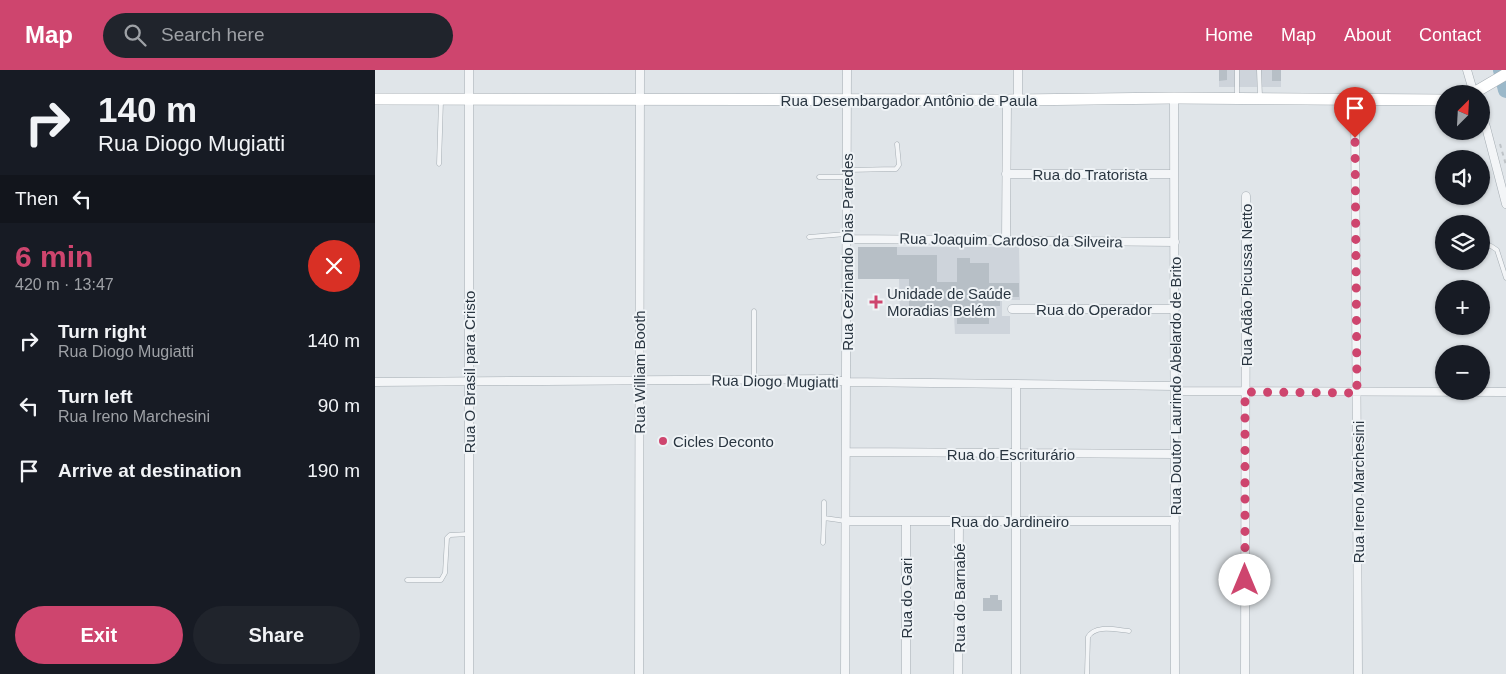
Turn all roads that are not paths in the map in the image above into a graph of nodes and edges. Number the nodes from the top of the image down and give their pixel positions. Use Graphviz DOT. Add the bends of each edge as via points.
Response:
graph roads {
  1 [pos="469,70"];
  2 [pos="640,70"];
  3 [pos="847,70"];
  4 [pos="1018,70"];
  5 [pos="1237,70"];
  6 [pos="1259,70"];
  7 [pos="1467,70"];
  8 [pos="1506,74"];
  9 [pos="1472,85"];
  10 [pos="1487,85"];
  11 [pos="1174,98"];
  12 [pos="1237,98"];
  13 [pos="375,99"];
  14 [pos="441,99"];
  15 [pos="469,99"];
  16 [pos="640,99"];
  17 [pos="1260,99"];
  18 [pos="1355,99"];
  19 [pos="847,100"];
  20 [pos="1012,100"];
  21 [pos="1435,100"];
  22 [pos="1489,140"];
  23 [pos="897,144"];
  24 [pos="439,164"];
  25 [pos="847,174"];
  26 [pos="1006,174"];
  27 [pos="1174,174"];
  28 [pos="819,176"];
  29 [pos="1246,196"];
  30 [pos="1506,204"];
  31 [pos="809,237"];
  32 [pos="847,237"];
  33 [pos="1006,240"];
  34 [pos="1175,242"];
  35 [pos="1490,246"];
  36 [pos="1506,278"];
  37 [pos="1012,308"];
  38 [pos="1175,308"];
  39 [pos="755,311"];
  40 [pos="639,380"];
  41 [pos="754,380"];
  42 [pos="469,381"];
  43 [pos="375,382"];
  44 [pos="846,382"];
  45 [pos="1016,384"];
  46 [pos="1175,388"];
  47 [pos="1245,392"];
  48 [pos="1506,392"];
  49 [pos="1357,393"];
  50 [pos="846,452"];
  51 [pos="1016,454"];
  52 [pos="1175,454"];
  53 [pos="824,502"];
  54 [pos="823,518"];
  55 [pos="846,521"];
  56 [pos="906,521"];
  57 [pos="1175,521"];
  58 [pos="959,522"];
  59 [pos="1016,522"];
  60 [pos="469,534"];
  61 [pos="823,543"];
  62 [pos="407,580"];
  63 [pos="1129,631"];
  64 [pos="469,674"];
  65 [pos="639,674"];
  66 [pos="845,674"];
  67 [pos="906,674"];
  68 [pos="958,674"];
  69 [pos="1016,674"];
  70 [pos="1087,674"];
  71 [pos="1175,674"];
  72 [pos="1245,674"];
  73 [pos="1358,674"];
  1 -- 15 [label="street, Rua O Brasil para Cristo"];
  2 -- 16 [label="street, Rua William Booth"];
  3 -- 19 [label="street, Rua Cezinando Dias Paredes"];
  4 -- 20 [label="street"];
  5 -- 12 [label="lane"];
  6 -- 17 [label="lane"];
  7 -- 9 [label="street"];
  8 -- 10 [label="main road"];
  11 -- 12 [label="main road, Rua Desembargador Antônio de Paula"];
  11 -- 20 [label="main road, Rua Desembargador Antônio de Paula"];
  11 -- 27 [label="street, Rua Doutor Laurindo Abelardo de Brito"];
  12 -- 17 [label="main road, Rua Desembargador Antônio de Paula"];
  13 -- 14 [label="main road, Rua Desembargador Antônio de Paula"];
  14 -- 15 [label="main road, Rua Desembargador Antônio de Paula"];
  14 -- 24 [label="lane"];
  15 -- 16 [label="main road, Rua Desembargador Antônio de Paula"];
  15 -- 42 [label="street, Rua O Brasil para Cristo"];
  16 -- 19 [label="main road, Rua Desembargador Antônio de Paula"];
  16 -- 40 [label="street, Rua William Booth"];
  17 -- 18 [label="main road, Rua Desembargador Antônio de Paula"];
  18 -- 21 [label="main road, Rua Desembargador Antônio de Paula"];
  18 -- 49 [label="street, Rua Ireno Marchesini"];
  19 -- 20 [label="main road, Rua Desembargador Antônio de Paula"];
  19 -- 25 [label="street, Rua Cezinando Dias Paredes"];
  20 -- 26 [label="street"];
  22 -- 30 [label="street"];
  23 -- 25 [label="lane" via="899,165 896,169"];
  25 -- 28 [label="lane"];
  25 -- 32 [label="street, Rua Cezinando Dias Paredes"];
  26 -- 27 [label="street, Rua do Tratorista"];
  26 -- 33 [label="street"];
  27 -- 34 [label="street, Rua Doutor Laurindo Abelardo de Brito"];
  29 -- 47 [label="street, Rua Adão Picussa Netto"];
  31 -- 32 [label="lane"];
  32 -- 33 [label="street, Rua Joaquim Cardoso da Silveira"];
  32 -- 44 [label="street, Rua Cezinando Dias Paredes"];
  33 -- 34 [label="street, Rua Joaquim Cardoso da Silveira"];
  34 -- 38 [label="street, Rua Doutor Laurindo Abelardo de Brito"];
  35 -- 36 [label="lane" via="1497,250"];
  37 -- 38 [label="street, Rua do Operador"];
  38 -- 46 [label="street, Rua Doutor Laurindo Abelardo de Brito"];
  39 -- 41 [label="lane"];
  40 -- 41 [label="street, Rua Diogo Mugiatti"];
  40 -- 42 [label="street, Rua Diogo Mugiatti"];
  40 -- 65 [label="street, Rua William Booth"];
  41 -- 44 [label="street, Rua Diogo Mugiatti" via="831,379"];
  42 -- 43 [label="street, Rua Diogo Mugiatti"];
  42 -- 60 [label="street, Rua O Brasil para Cristo"];
  44 -- 45 [label="street, Rua Diogo Mugiatti"];
  44 -- 50 [label="street, Rua Cezinando Dias Paredes"];
  45 -- 46 [label="street, Rua Diogo Mugiatti"];
  45 -- 51 [label="street"];
  46 -- 47 [label="street, Rua Diogo Mugiatti"];
  46 -- 52 [label="street, Rua Doutor Laurindo Abelardo de Brito"];
  47 -- 49 [label="street, Rua Diogo Mugiatti"];
  47 -- 72 [label="street, Rua Adão Picussa Netto"];
  48 -- 49 [label="street, Rua Diogo Mugiatti"];
  49 -- 73 [label="street, Rua Ireno Marchesini"];
  50 -- 51 [label="street, Rua do Escriturário"];
  50 -- 55 [label="street, Rua Cezinando Dias Paredes"];
  51 -- 52 [label="street, Rua do Escriturário"];
  51 -- 59 [label="street"];
  52 -- 57 [label="street, Rua Doutor Laurindo Abelardo de Brito"];
  53 -- 54 [label="lane"];
  54 -- 55 [label="lane"];
  54 -- 61 [label="lane"];
  55 -- 56 [label="street, Rua do Jardineiro"];
  55 -- 66 [label="street, Rua Cezinando Dias Paredes"];
  56 -- 58 [label="street, Rua do Jardineiro"];
  56 -- 67 [label="street, Rua do Gari"];
  57 -- 59 [label="street, Rua do Jardineiro"];
  57 -- 71 [label="street, Rua Doutor Laurindo Abelardo de Brito"];
  58 -- 59 [label="street, Rua do Jardineiro"];
  58 -- 68 [label="street, Rua do Barnabé"];
  59 -- 69 [label="street"];
  60 -- 62 [label="lane" via="447,538 445,574 441,580"];
  60 -- 64 [label="street, Rua O Brasil para Cristo"];
  63 -- 70 [label="lane" via="1097,629 1091,632"];
}
